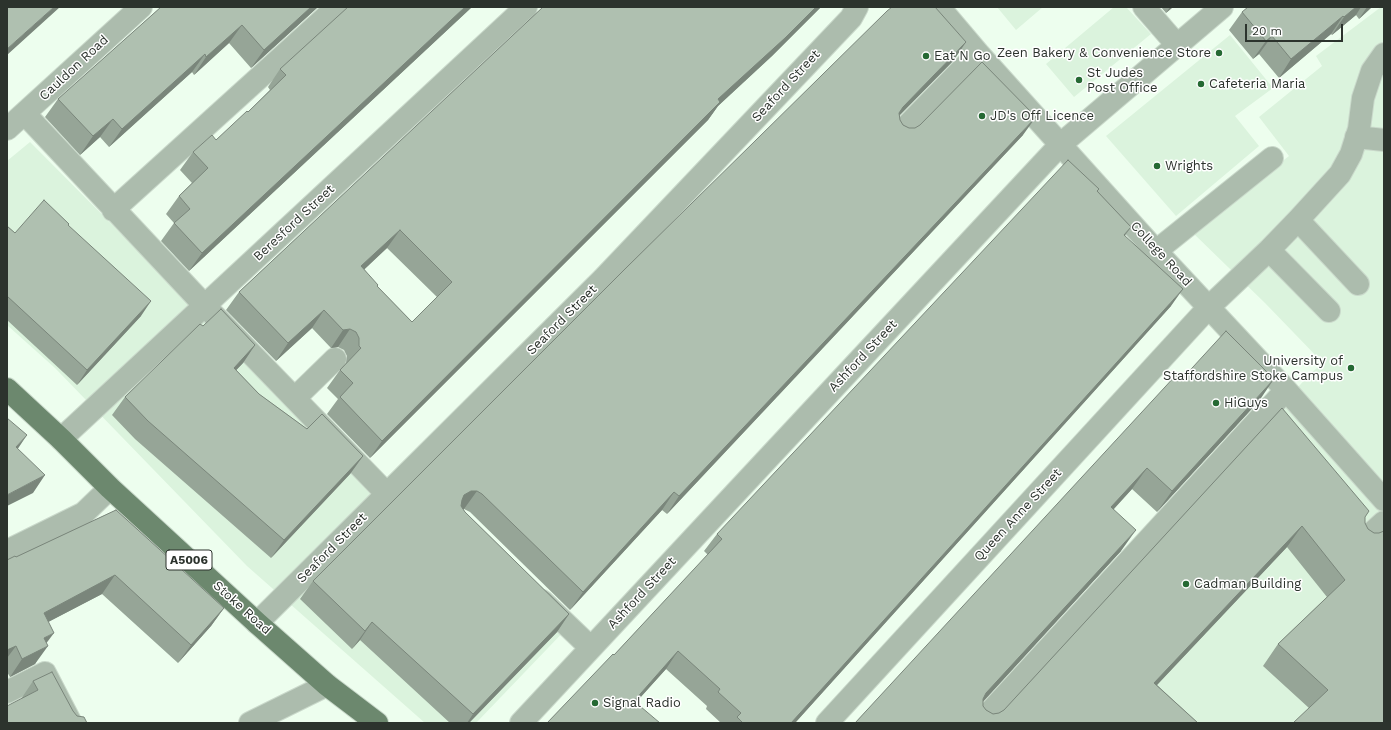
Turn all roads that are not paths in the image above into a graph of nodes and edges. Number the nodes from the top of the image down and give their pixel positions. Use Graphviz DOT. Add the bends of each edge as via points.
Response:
graph roads {
  1 [pos="337,7"];
  2 [pos="526,7"];
  3 [pos="857,7"];
  4 [pos="939,7"];
  5 [pos="1144,7"];
  6 [pos="1222,7"];
  7 [pos="136,9"];
  8 [pos="1177,45"];
  9 [pos="978,53"];
  10 [pos="1382,60"];
  11 [pos="25,114"];
  12 [pos="7,129"];
  13 [pos="899,134"];
  14 [pos="1356,137"];
  15 [pos="1384,140"];
  16 [pos="1061,144"];
  17 [pos="1272,158"];
  18 [pos="113,210"];
  19 [pos="1298,220"];
  20 [pos="1156,250"];
  21 [pos="1269,250"];
  22 [pos="1358,284"];
  23 [pos="205,306"];
  24 [pos="1209,307"];
  25 [pos="1329,311"];
  26 [pos="335,359"];
  27 [pos="7,389"];
  28 [pos="1286,390"];
  29 [pos="295,398"];
  30 [pos="61,439"];
  31 [pos="110,488"];
  32 [pos="387,494"];
  33 [pos="1384,500"];
  34 [pos="1384,522"];
  35 [pos="1362,542"];
  36 [pos="7,551"];
  37 [pos="529,588"];
  38 [pos="257,623"];
  39 [pos="591,648"];
  40 [pos="328,685"];
  41 [pos="7,692"];
  42 [pos="71,723"];
  43 [pos="250,723"];
  44 [pos="377,723"];
  45 [pos="521,723"];
  46 [pos="827,723"];
  47 [pos="980,723"];
  1 -- 18 [label="street"];
  2 -- 23 [label="street, Beresford Street"];
  3 -- 32 [label="street, Seaford Street" via="851,18 603,279"];
  4 -- 9 [label="street, College Road"];
  5 -- 8 [label="street"];
  6 -- 8 [label="street, Ashford Street"];
  7 -- 11 [label="street, Cauldon Road"];
  8 -- 16 [label="street, Ashford Street"];
  9 -- 13 [label="street"];
  9 -- 16 [label="street, College Road"];
  10 -- 14 [label="street, Queen Anne Street" via="1372,71 1363,98"];
  11 -- 12 [label="street, Cauldon Road"];
  11 -- 18 [label="street"];
  14 -- 15 [label="street"];
  14 -- 19 [label="street, Queen Anne Street" via="1351,154 1340,174"];
  16 -- 20 [label="street, College Road"];
  16 -- 39 [label="street, Ashford Street"];
  17 -- 20 [label="street"];
  18 -- 23 [label="street"];
  19 -- 21 [label="street, Queen Anne Street"];
  19 -- 22 [label="street"];
  20 -- 24 [label="street, College Road"];
  21 -- 24 [label="street, Queen Anne Street"];
  21 -- 25 [label="street"];
  23 -- 29 [label="street"];
  23 -- 30 [label="street, Beresford Street"];
  24 -- 28 [label="street, College Road"];
  24 -- 46 [label="street, Queen Anne Street"];
  26 -- 29 [label="street"];
  27 -- 30 [label="main road, Stoke Road / A5006"];
  28 -- 33 [label="street, College Road"];
  28 -- 47 [label="street"];
  29 -- 32 [label="street"];
  30 -- 31 [label="main road, Stoke Road / A5006"];
  31 -- 36 [label="street" via="84,513"];
  31 -- 38 [label="main road, Stoke Road / A5006"];
  32 -- 38 [label="street, Seaford Street"];
  34 -- 35 [label="street"];
  37 -- 39 [label="street"];
  38 -- 40 [label="main road, Stoke Road / A5006"];
  39 -- 45 [label="street, Ashford Street"];
  40 -- 43 [label="street"];
  40 -- 44 [label="main road, Stoke Road / A5006"];
  41 -- 42 [label="street" via="45,673"];
}
